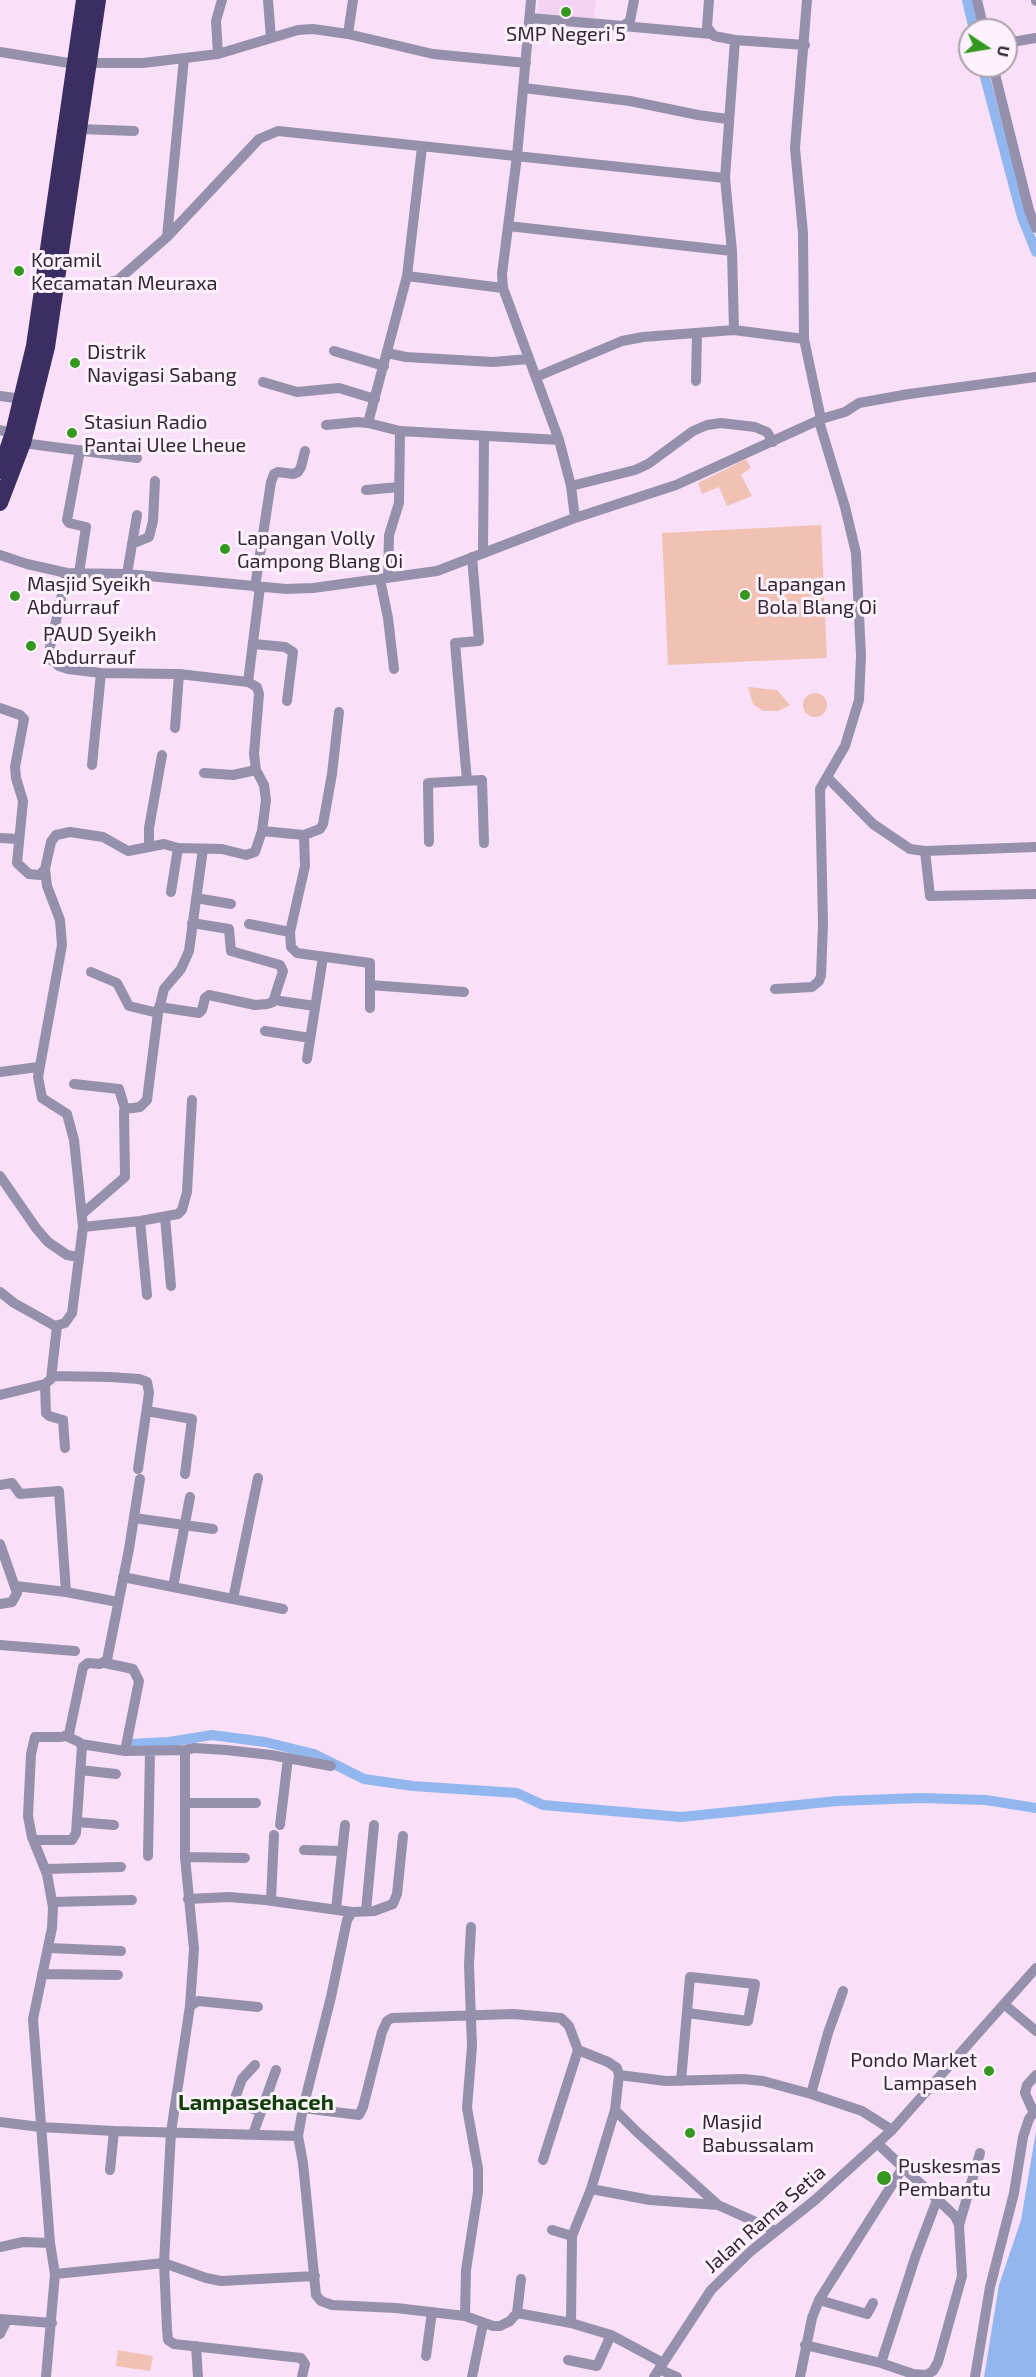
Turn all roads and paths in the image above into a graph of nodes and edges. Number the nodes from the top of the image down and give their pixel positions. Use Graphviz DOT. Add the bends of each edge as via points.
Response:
graph roads {
  1 [pos="84,0"];
  2 [pos="98,0"];
  3 [pos="222,0"];
  4 [pos="268,0"];
  5 [pos="353,0"];
  6 [pos="531,0"];
  7 [pos="634,0"];
  8 [pos="709,0"];
  9 [pos="807,0"];
  10 [pos="977,0"];
  11 [pos="530,18"];
  12 [pos="981,18"];
  13 [pos="623,26"];
  14 [pos="348,34"];
  15 [pos="711,34"];
  16 [pos="271,38"];
  17 [pos="1036,38"];
  18 [pos="735,40"];
  19 [pos="1018,41"];
  20 [pos="805,45"];
  21 [pos="0,52"];
  22 [pos="218,54"];
  23 [pos="184,58"];
  24 [pos="82,63"];
  25 [pos="526,63"];
  26 [pos="996,78"];
  27 [pos="524,88"];
  28 [pos="728,119"];
  29 [pos="80,129"];
  30 [pos="134,131"];
  31 [pos="422,147"];
  32 [pos="517,156"];
  33 [pos="725,178"];
  34 [pos="508,226"];
  35 [pos="1036,228"];
  36 [pos="167,237"];
  37 [pos="732,251"];
  38 [pos="407,276"];
  39 [pos="56,283"];
  40 [pos="503,288"];
  41 [pos="734,330"];
  42 [pos="697,333"];
  43 [pos="804,339"];
  44 [pos="334,351"];
  45 [pos="387,353"];
  46 [pos="529,359"];
  47 [pos="384,366"];
  48 [pos="536,377"];
  49 [pos="1036,378"];
  50 [pos="696,381"];
  51 [pos="263,382"];
  52 [pos="0,396"];
  53 [pos="22,399"];
  54 [pos="375,399"];
  55 [pos="820,420"];
  56 [pos="368,423"];
  57 [pos="326,425"];
  58 [pos="400,431"];
  59 [pos="12,435"];
  60 [pos="484,436"];
  61 [pos="559,440"];
  62 [pos="773,442"];
  63 [pos="80,450"];
  64 [pos="305,451"];
  65 [pos="137,458"];
  66 [pos="0,471"];
  67 [pos="155,482"];
  68 [pos="571,486"];
  69 [pos="399,487"];
  70 [pos="366,490"];
  71 [pos="0,503"];
  72 [pos="137,515"];
  73 [pos="575,518"];
  74 [pos="132,544"];
  75 [pos="483,553"];
  76 [pos="0,555"];
  77 [pos="472,558"];
  78 [pos="73,573"];
  79 [pos="127,574"];
  80 [pos="384,578"];
  81 [pos="257,587"];
  82 [pos="254,644"];
  83 [pos="394,669"];
  84 [pos="101,673"];
  85 [pos="179,674"];
  86 [pos="248,682"];
  87 [pos="288,701"];
  88 [pos="0,708"];
  89 [pos="339,712"];
  90 [pos="175,728"];
  91 [pos="162,755"];
  92 [pos="92,765"];
  93 [pos="256,770"];
  94 [pos="204,773"];
  95 [pos="827,777"];
  96 [pos="467,781"];
  97 [pos="262,831"];
  98 [pos="304,835"];
  99 [pos="0,838"];
  100 [pos="18,838"];
  101 [pos="429,842"];
  102 [pos="484,843"];
  103 [pos="149,847"];
  104 [pos="1036,847"];
  105 [pos="178,848"];
  106 [pos="203,849"];
  107 [pos="925,852"];
  108 [pos="45,869"];
  109 [pos="171,892"];
  110 [pos="1036,894"];
  111 [pos="196,898"];
  112 [pos="231,904"];
  113 [pos="192,923"];
  114 [pos="249,924"];
  115 [pos="290,932"];
  116 [pos="322,957"];
  117 [pos="91,972"];
  118 [pos="370,984"];
  119 [pos="776,989"];
  120 [pos="464,992"];
  121 [pos="280,1001"];
  122 [pos="315,1006"];
  123 [pos="370,1008"];
  124 [pos="158,1010"];
  125 [pos="265,1031"];
  126 [pos="310,1038"];
  127 [pos="307,1059"];
  128 [pos="38,1067"];
  129 [pos="0,1072"];
  130 [pos="74,1084"];
  131 [pos="192,1100"];
  132 [pos="125,1108"];
  133 [pos="0,1176"];
  134 [pos="82,1214"];
  135 [pos="165,1216"];
  136 [pos="140,1221"];
  137 [pos="83,1227"];
  138 [pos="79,1257"];
  139 [pos="171,1286"];
  140 [pos="0,1292"];
  141 [pos="147,1295"];
  142 [pos="57,1326"];
  143 [pos="48,1380"];
  144 [pos="0,1395"];
  145 [pos="147,1411"];
  146 [pos="65,1448"];
  147 [pos="185,1474"];
  148 [pos="258,1478"];
  149 [pos="0,1485"];
  150 [pos="190,1497"];
  151 [pos="134,1518"];
  152 [pos="185,1525"];
  153 [pos="213,1529"];
  154 [pos="0,1544"];
  155 [pos="123,1577"];
  156 [pos="16,1586"];
  157 [pos="173,1587"];
  158 [pos="66,1592"];
  159 [pos="233,1599"];
  160 [pos="118,1602"];
  161 [pos="0,1604"];
  162 [pos="283,1609"];
  163 [pos="0,1645"];
  164 [pos="75,1650"];
  165 [pos="105,1663"];
  166 [pos="66,1736"];
  167 [pos="81,1744"];
  168 [pos="185,1750"];
  169 [pos="126,1751"];
  170 [pos="150,1752"];
  171 [pos="288,1758"];
  172 [pos="331,1766"];
  173 [pos="80,1770"];
  174 [pos="116,1774"];
  175 [pos="185,1803"];
  176 [pos="256,1803"];
  177 [pos="77,1822"];
  178 [pos="114,1825"];
  179 [pos="345,1825"];
  180 [pos="374,1825"];
  181 [pos="403,1836"];
  182 [pos="33,1840"];
  183 [pos="304,1850"];
  184 [pos="342,1851"];
  185 [pos="148,1856"];
  186 [pos="185,1857"];
  187 [pos="245,1858"];
  188 [pos="121,1867"];
  189 [pos="45,1869"];
  190 [pos="188,1899"];
  191 [pos="132,1900"];
  192 [pos="271,1900"];
  193 [pos="52,1902"];
  194 [pos="336,1909"];
  195 [pos="366,1911"];
  196 [pos="352,1912"];
  197 [pos="471,1928"];
  198 [pos="48,1948"];
  199 [pos="121,1951"];
  200 [pos="1036,1968"];
  201 [pos="42,1974"];
  202 [pos="118,1975"];
  203 [pos="843,1991"];
  204 [pos="1005,2005"];
  205 [pos="190,2006"];
  206 [pos="258,2007"];
  207 [pos="687,2013"];
  208 [pos="470,2015"];
  209 [pos="1036,2031"];
  210 [pos="578,2050"];
  211 [pos="255,2065"];
  212 [pos="276,2070"];
  213 [pos="620,2075"];
  214 [pos="1036,2075"];
  215 [pos="681,2081"];
  216 [pos="811,2094"];
  217 [pos="303,2108"];
  218 [pos="615,2110"];
  219 [pos="1035,2110"];
  220 [pos="260,2111"];
  221 [pos="0,2122"];
  222 [pos="40,2127"];
  223 [pos="892,2130"];
  224 [pos="114,2131"];
  225 [pos="171,2132"];
  226 [pos="254,2134"];
  227 [pos="298,2136"];
  228 [pos="877,2143"];
  229 [pos="980,2153"];
  230 [pos="543,2160"];
  231 [pos="902,2169"];
  232 [pos="110,2170"];
  233 [pos="591,2189"];
  234 [pos="937,2200"];
  235 [pos="718,2205"];
  236 [pos="959,2225"];
  237 [pos="552,2230"];
  238 [pos="776,2230"];
  239 [pos="572,2236"];
  240 [pos="50,2243"];
  241 [pos="0,2247"];
  242 [pos="164,2263"];
  243 [pos="55,2274"];
  244 [pos="315,2276"];
  245 [pos="521,2279"];
  246 [pos="819,2300"];
  247 [pos="873,2303"];
  248 [pos="432,2312"];
  249 [pos="517,2313"];
  250 [pos="465,2316"];
  251 [pos="4,2319"];
  252 [pos="52,2323"];
  253 [pos="571,2323"];
  254 [pos="483,2324"];
  255 [pos="0,2334"];
  256 [pos="611,2335"];
  257 [pos="805,2345"];
  258 [pos="196,2346"];
  259 [pos="426,2356"];
  260 [pos="568,2360"];
  261 [pos="881,2363"];
  262 [pos="659,2370"];
  263 [pos="913,2376"];
  264 [pos="46,2377"];
  265 [pos="198,2377"];
  266 [pos="302,2377"];
  267 [pos="472,2377"];
  268 [pos="677,2377"];
  269 [pos="800,2377"];
  270 [pos="975,2377"];
  1 -- 24 [label="highway"];
  2 -- 24 [label="highway"];
  3 -- 22 [label="street" via="216,21"];
  4 -- 16 [label="street"];
  5 -- 14 [label="street"];
  6 -- 11 [label="street"];
  7 -- 13 [label="street" via="630,21"];
  8 -- 15 [label="street" via="707,27"];
  9 -- 20 [label="street"];
  10 -- 12 [label="street"];
  11 -- 13 [label="street"];
  11 -- 25 [label="street"];
  13 -- 15 [label="street"];
  14 -- 16 [label="street" via="313,29"];
  14 -- 25 [label="street" via="433,54"];
  15 -- 18 [label="street"];
  16 -- 22 [label="street"];
  17 -- 19 [label="street"];
  18 -- 20 [label="street"];
  18 -- 28 [label="street"];
  20 -- 43 [label="street" via="795,148 803,233"];
  21 -- 24 [label="street"];
  22 -- 23 [label="street"];
  23 -- 24 [label="street"];
  23 -- 36 [label="street"];
  24 -- 29 [label="highway"];
  24 -- 53 [label="highway"];
  25 -- 27 [label="street"];
  26 -- 35 [label="street"];
  27 -- 28 [label="street" via="630,101"];
  27 -- 32 [label="street"];
  28 -- 33 [label="street"];
  29 -- 30 [label="street"];
  29 -- 39 [label="highway"];
  31 -- 32 [label="street"];
  31 -- 36 [label="street" via="278,131 259,139"];
  31 -- 38 [label="street"];
  32 -- 33 [label="street"];
  32 -- 34 [label="street"];
  33 -- 37 [label="street"];
  34 -- 37 [label="street"];
  34 -- 40 [label="street"];
  36 -- 39 [label="street" via="118,280 94,286"];
  37 -- 41 [label="street"];
  38 -- 40 [label="street"];
  38 -- 45 [label="street"];
  39 -- 59 [label="highway" via="47,347"];
  40 -- 46 [label="street"];
  41 -- 42 [label="street"];
  41 -- 43 [label="street"];
  42 -- 48 [label="street" via="622,341"];
  42 -- 50 [label="street"];
  43 -- 55 [label="street"];
  44 -- 47 [label="street"];
  45 -- 46 [label="street" via="494,362"];
  45 -- 47 [label="street"];
  46 -- 48 [label="street"];
  47 -- 54 [label="street"];
  48 -- 61 [label="street"];
  49 -- 55 [label="street" via="884,398 859,403"];
  51 -- 54 [label="street" via="297,392 339,388"];
  52 -- 53 [label="street"];
  53 -- 59 [label="highway"];
  54 -- 56 [label="street"];
  55 -- 62 [label="street"];
  55 -- 95 [label="street" via="856,553 861,656 856,714 845,746"];
  56 -- 57 [label="street"];
  56 -- 58 [label="street"];
  58 -- 60 [label="street"];
  58 -- 69 [label="street"];
  59 -- 63 [label="street"];
  59 -- 66 [label="highway"];
  59 -- 71 [label="highway"];
  60 -- 61 [label="street"];
  60 -- 75 [label="street"];
  61 -- 68 [label="street"];
  62 -- 68 [label="street" via="767,432 755,427 707,425 635,470"];
  62 -- 73 [label="street" via="676,484"];
  63 -- 65 [label="street"];
  63 -- 78 [label="street" via="67,520 86,527"];
  64 -- 81 [label="street" via="298,472 278,472 271,482"];
  67 -- 74 [label="street" via="149,537"];
  68 -- 73 [label="street"];
  69 -- 70 [label="street"];
  69 -- 80 [label="street"];
  72 -- 74 [label="street"];
  73 -- 75 [label="street"];
  74 -- 79 [label="street"];
  75 -- 77 [label="street"];
  76 -- 78 [label="street"];
  77 -- 80 [label="street" via="437,571"];
  77 -- 96 [label="street" via="479,641 455,643"];
  78 -- 79 [label="street"];
  78 -- 84 [label="street" via="50,647 50,659 68,669"];
  79 -- 81 [label="street"];
  80 -- 81 [label="street" via="313,588"];
  80 -- 83 [label="street"];
  81 -- 82 [label="street"];
  82 -- 86 [label="street"];
  82 -- 87 [label="street" via="285,647 293,652"];
  84 -- 85 [label="street"];
  84 -- 92 [label="street"];
  85 -- 86 [label="street"];
  85 -- 90 [label="street"];
  86 -- 93 [label="street" via="257,687 259,694"];
  88 -- 100 [label="street" via="24,719 15,773 23,801"];
  89 -- 98 [label="street" via="323,824 316,832"];
  91 -- 103 [label="street"];
  93 -- 94 [label="street" via="233,775"];
  93 -- 97 [label="street" via="265,791"];
  95 -- 107 [label="street" via="873,824 906,848"];
  95 -- 119 [label="street" via="819,799 821,976 812,987"];
  96 -- 101 [label="street" via="428,783"];
  96 -- 102 [label="street" via="482,780"];
  97 -- 98 [label="street"];
  97 -- 106 [label="street" via="253,854"];
  98 -- 115 [label="street" via="305,866"];
  99 -- 100 [label="street"];
  100 -- 108 [label="street" via="16,857 20,868 35,875"];
  103 -- 105 [label="street" via="164,844"];
  103 -- 108 [label="street" via="128,851 103,837 62,832 51,842"];
  104 -- 107 [label="street"];
  105 -- 106 [label="street"];
  105 -- 109 [label="street"];
  106 -- 111 [label="street"];
  107 -- 110 [label="street" via="930,896"];
  108 -- 128 [label="street" via="60,920 62,945"];
  111 -- 112 [label="street"];
  111 -- 113 [label="street"];
  113 -- 124 [label="street" via="189,951 164,989"];
  113 -- 124 [label="street" via="230,929 231,951 280,965 283,970 273,1002 255,1005 209,995 199,1013"];
  114 -- 115 [label="street"];
  115 -- 116 [label="street" via="291,947 297,953"];
  116 -- 118 [label="street" via="370,963"];
  116 -- 122 [label="street"];
  117 -- 124 [label="street" via="117,983 132,1007"];
  118 -- 120 [label="street"];
  118 -- 123 [label="street"];
  121 -- 122 [label="street"];
  122 -- 126 [label="street"];
  124 -- 132 [label="street" via="147,1100 140,1107"];
  125 -- 126 [label="street"];
  126 -- 127 [label="street"];
  128 -- 129 [label="street"];
  128 -- 134 [label="street" via="42,1098 67,1114 74,1140"];
  130 -- 132 [label="street" via="119,1089"];
  131 -- 135 [label="street" via="185,1200 181,1212"];
  132 -- 134 [label="street" via="125,1177"];
  133 -- 138 [label="street" via="48,1242 67,1255"];
  134 -- 137 [label="street"];
  135 -- 136 [label="street"];
  135 -- 139 [label="street"];
  136 -- 137 [label="street"];
  136 -- 141 [label="street"];
  137 -- 138 [label="street"];
  138 -- 142 [label="street" via="72,1313"];
  140 -- 142 [label="street"];
  142 -- 143 [label="street"];
  143 -- 144 [label="street"];
  143 -- 145 [label="street" via="145,1380 149,1387"];
  143 -- 146 [label="street" via="46,1413 63,1420"];
  145 -- 147 [label="street" via="192,1419"];
  145 -- 151 [label="street"];
  148 -- 159 [label="street"];
  149 -- 158 [label="street" via="12,1483 20,1494 59,1491"];
  150 -- 152 [label="street"];
  151 -- 152 [label="street"];
  151 -- 155 [label="street"];
  152 -- 153 [label="street"];
  152 -- 157 [label="street"];
  154 -- 156 [label="street"];
  155 -- 157 [label="street"];
  155 -- 160 [label="street"];
  156 -- 158 [label="street"];
  156 -- 161 [label="street" via="14,1601"];
  157 -- 159 [label="street"];
  158 -- 160 [label="street"];
  159 -- 162 [label="street"];
  160 -- 165 [label="street"];
  163 -- 164 [label="street"];
  165 -- 166 [label="street" via="88,1663 83,1667"];
  165 -- 169 [label="street" via="133,1670 139,1681"];
  166 -- 167 [label="street"];
  166 -- 182 [label="street" via="34,1738 28,1816"];
  167 -- 169 [label="street"];
  167 -- 173 [label="street"];
  168 -- 170 [label="street"];
  168 -- 171 [label="street" via="226,1750"];
  168 -- 175 [label="street"];
  169 -- 170 [label="street"];
  170 -- 185 [label="street"];
  171 -- 172 [label="street"];
  171 -- 192 [label="street"];
  173 -- 174 [label="street"];
  173 -- 177 [label="street"];
  175 -- 176 [label="street"];
  175 -- 186 [label="street"];
  177 -- 178 [label="street"];
  177 -- 182 [label="street" via="72,1840"];
  179 -- 184 [label="street"];
  180 -- 195 [label="street"];
  181 -- 195 [label="street" via="395,1900 389,1906"];
  182 -- 189 [label="street"];
  183 -- 184 [label="street"];
  184 -- 194 [label="street"];
  186 -- 187 [label="street"];
  186 -- 190 [label="street"];
  188 -- 189 [label="street"];
  189 -- 193 [label="street"];
  190 -- 192 [label="street"];
  190 -- 205 [label="street" via="194,1949"];
  191 -- 193 [label="street"];
  192 -- 194 [label="street"];
  193 -- 198 [label="street"];
  194 -- 196 [label="street"];
  195 -- 196 [label="street"];
  196 -- 217 [label="street"];
  197 -- 208 [label="street"];
  198 -- 199 [label="street"];
  198 -- 201 [label="street"];
  200 -- 204 [label="street, Jalan Rama Setia"];
  201 -- 202 [label="street"];
  201 -- 222 [label="street" via="33,2019"];
  203 -- 216 [label="street"];
  204 -- 209 [label="street"];
  204 -- 223 [label="street, Jalan Rama Setia"];
  205 -- 206 [label="street" via="198,2001"];
  205 -- 225 [label="street"];
  207 -- 207 [label="street" via="690,1977 755,1984 748,2020"];
  207 -- 215 [label="street"];
  208 -- 210 [label="street" via="561,2018 569,2026"];
  208 -- 217 [label="street" via="390,2019 382,2032 359,2115"];
  208 -- 250 [label="street" via="467,2108 478,2192 466,2270"];
  210 -- 213 [label="street" via="613,2064"];
  210 -- 230 [label="street"];
  211 -- 220 [label="street" via="242,2079 234,2101"];
  212 -- 220 [label="street"];
  213 -- 215 [label="street"];
  213 -- 218 [label="street"];
  214 -- 219 [label="street" via="1025,2093"];
  215 -- 216 [label="street" via="754,2080"];
  216 -- 223 [label="street" via="862,2111"];
  217 -- 227 [label="street"];
  218 -- 233 [label="street"];
  218 -- 235 [label="street"];
  219 -- 270 [label="street" via="1025,2127 1012,2202 994,2264"];
  220 -- 226 [label="street"];
  221 -- 222 [label="street"];
  222 -- 224 [label="street"];
  222 -- 240 [label="street"];
  223 -- 228 [label="street, Jalan Rama Setia"];
  224 -- 225 [label="street"];
  224 -- 232 [label="street"];
  225 -- 226 [label="street"];
  225 -- 242 [label="street"];
  226 -- 227 [label="street"];
  227 -- 244 [label="street"];
  228 -- 231 [label="street"];
  228 -- 238 [label="street, Jalan Rama Setia"];
  229 -- 236 [label="street"];
  231 -- 234 [label="street"];
  231 -- 246 [label="street"];
  233 -- 235 [label="street" via="650,2200"];
  233 -- 239 [label="street"];
  234 -- 236 [label="street"];
  234 -- 261 [label="street"];
  235 -- 238 [label="street"];
  236 -- 263 [label="street" via="962,2276 938,2362 926,2375"];
  237 -- 239 [label="street"];
  238 -- 262 [label="street, Jalan Rama Setia" via="711,2290"];
  239 -- 253 [label="street"];
  240 -- 241 [label="street" via="23,2242"];
  240 -- 243 [label="street"];
  242 -- 243 [label="street"];
  242 -- 244 [label="street" via="221,2281"];
  242 -- 258 [label="street" via="168,2340"];
  243 -- 252 [label="street"];
  244 -- 248 [label="street" via="316,2295 326,2304"];
  245 -- 249 [label="street"];
  246 -- 247 [label="street" via="867,2313"];
  246 -- 257 [label="street"];
  248 -- 250 [label="street"];
  248 -- 259 [label="street"];
  249 -- 253 [label="street"];
  249 -- 254 [label="street" via="500,2326"];
  250 -- 254 [label="street"];
  251 -- 252 [label="street"];
  251 -- 255 [label="street"];
  252 -- 264 [label="street"];
  253 -- 256 [label="street"];
  254 -- 267 [label="street"];
  256 -- 260 [label="street" via="597,2366"];
  256 -- 262 [label="street"];
  257 -- 261 [label="street"];
  257 -- 269 [label="street"];
  258 -- 265 [label="street"];
  258 -- 266 [label="street" via="295,2356 305,2364"];
  261 -- 263 [label="street"];
  262 -- 268 [label="street"];
}
